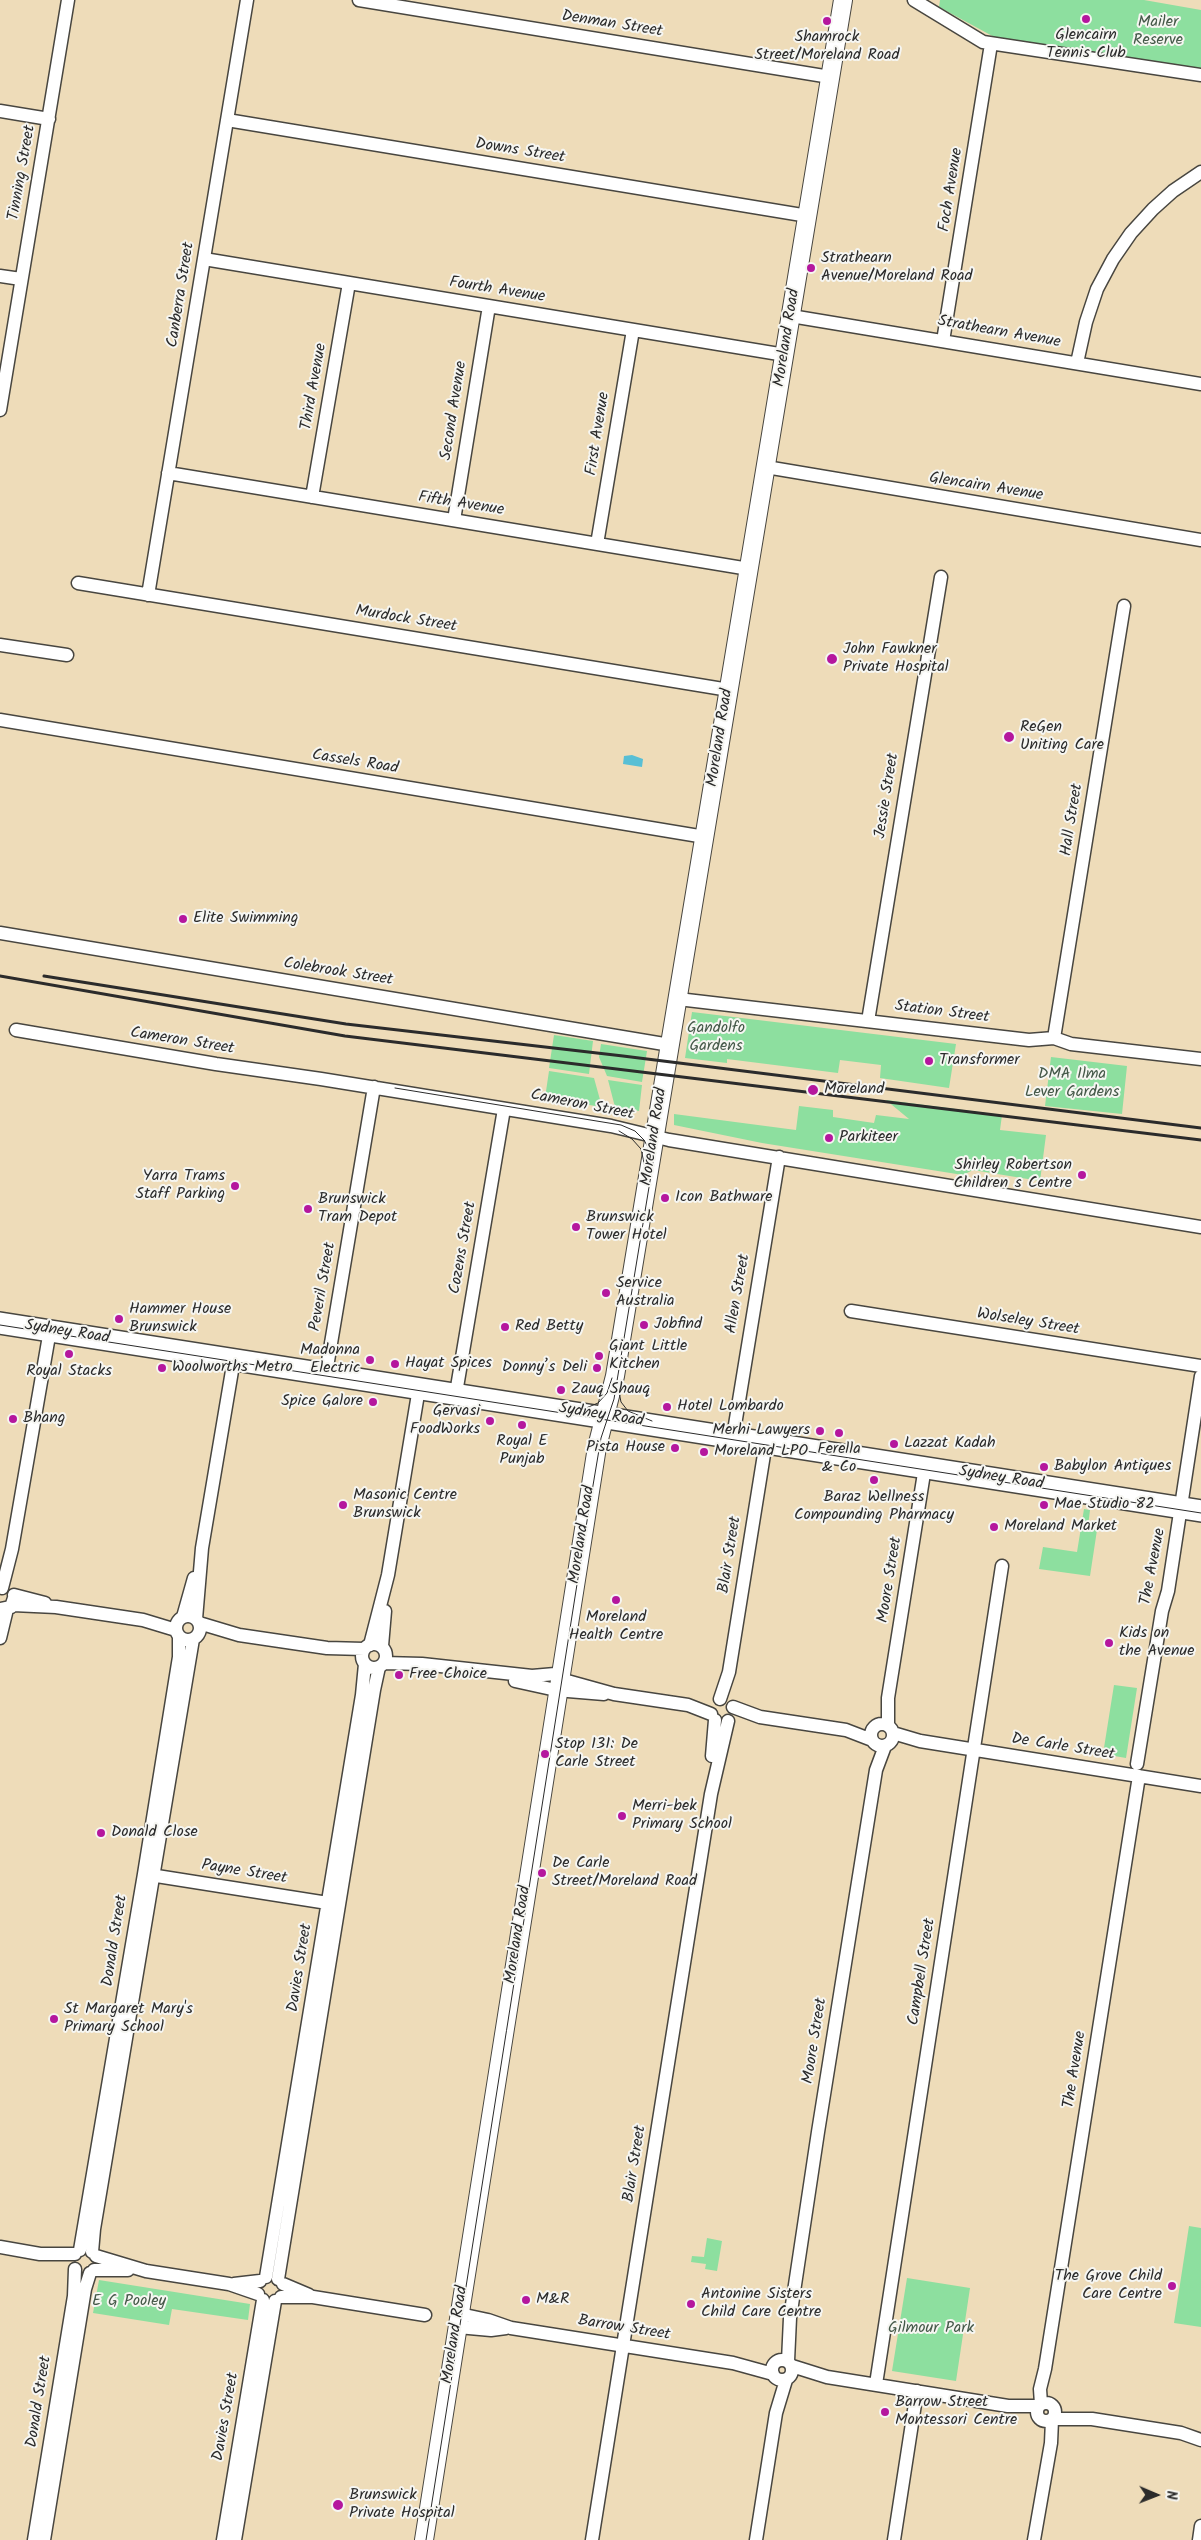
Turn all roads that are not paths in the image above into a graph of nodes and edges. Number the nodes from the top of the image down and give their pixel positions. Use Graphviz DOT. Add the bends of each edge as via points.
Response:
graph roads {
  1 [pos="68,0"];
  2 [pos="247,0"];
  3 [pos="359,0"];
  4 [pos="843,0"];
  5 [pos="914,0"];
  6 [pos="991,44"];
  7 [pos="1201,75"];
  8 [pos="830,77"];
  9 [pos="0,111"];
  10 [pos="49,119"];
  11 [pos="227,120"];
  12 [pos="1201,172"];
  13 [pos="808,216"];
  14 [pos="204,259"];
  15 [pos="0,276"];
  16 [pos="22,279"];
  17 [pos="349,283"];
  18 [pos="489,306"];
  19 [pos="791,316"];
  20 [pos="633,330"];
  21 [pos="943,341"];
  22 [pos="785,355"];
  23 [pos="1078,363"];
  24 [pos="1201,384"];
  25 [pos="0,410"];
  26 [pos="766,467"];
  27 [pos="168,473"];
  28 [pos="312,497"];
  29 [pos="454,520"];
  30 [pos="1201,539"];
  31 [pos="597,544"];
  32 [pos="749,569"];
  33 [pos="941,577"];
  34 [pos="78,583"];
  35 [pos="148,594"];
  36 [pos="1124,606"];
  37 [pos="0,645"];
  38 [pos="67,655"];
  39 [pos="729,690"];
  40 [pos="0,720"];
  41 [pos="705,837"];
  42 [pos="0,933"];
  43 [pos="678,999"];
  44 [pos="868,1021"];
  45 [pos="16,1030"];
  46 [pos="1054,1038"];
  47 [pos="670,1045"];
  48 [pos="1201,1059"];
  49 [pos="374,1087"];
  50 [pos="504,1108"];
  51 [pos="655,1138"];
  52 [pos="779,1157"];
  53 [pos="1201,1228"];
  54 [pos="850,1311"];
  55 [pos="0,1323"];
  56 [pos="50,1330"];
  57 [pos="234,1359"];
  58 [pos="1201,1366"];
  59 [pos="326,1373"];
  60 [pos="1201,1376"];
  61 [pos="419,1388"];
  62 [pos="456,1393"];
  63 [pos="605,1417"];
  64 [pos="732,1437"];
  65 [pos="766,1442"];
  66 [pos="925,1467"];
  67 [pos="1180,1507"];
  68 [pos="1201,1511"];
  69 [pos="202,1548"];
  70 [pos="1002,1566"];
  71 [pos="6,1598"];
  72 [pos="179,1626"];
  73 [pos="196,1629"];
  74 [pos="0,1638"];
  75 [pos="374,1656"];
  76 [pos="490,1673"];
  77 [pos="560,1680"];
  78 [pos="721,1708"];
  79 [pos="760,1717"];
  80 [pos="729,1720"];
  81 [pos="882,1736"];
  82 [pos="974,1750"];
  83 [pos="1138,1770"];
  84 [pos="1201,1786"];
  85 [pos="711,1794"];
  86 [pos="148,1875"];
  87 [pos="333,1903"];
  88 [pos="0,2247"];
  89 [pos="82,2258"];
  90 [pos="92,2271"];
  91 [pos="146,2271"];
  92 [pos="272,2280"];
  93 [pos="229,2284"];
  94 [pos="313,2296"];
  95 [pos="269,2298"];
  96 [pos="424,2315"];
  97 [pos="459,2320"];
  98 [pos="623,2345"];
  99 [pos="782,2370"];
  100 [pos="876,2384"];
  101 [pos="917,2391"];
  102 [pos="1046,2412"];
  103 [pos="1201,2431"];
  104 [pos="1181,2433"];
  105 [pos="246,2437"];
  106 [pos="1201,2440"];
  107 [pos="1201,2526"];
  108 [pos="34,2540"];
  109 [pos="44,2540"];
  110 [pos="223,2540"];
  111 [pos="235,2540"];
  112 [pos="424,2540"];
  113 [pos="592,2540"];
  114 [pos="756,2540"];
  115 [pos="894,2540"];
  116 [pos="1034,2540"];
  117 [pos="1199,2540"];
  1 -- 10 [label="street, Tinning Street"];
  2 -- 11 [label="street, Canberra Street"];
  3 -- 8 [label="street, Denman Street"];
  4 -- 8 [label="main road, Moreland Road"];
  5 -- 6 [label="street" via="977,40"];
  6 -- 7 [label="street"];
  6 -- 21 [label="street, Foch Avenue"];
  8 -- 13 [label="main road, Moreland Road"];
  9 -- 10 [label="street"];
  10 -- 16 [label="street, Tinning Street"];
  11 -- 13 [label="street, Downs Street"];
  11 -- 14 [label="street, Canberra Street"];
  12 -- 23 [label="street" via="1153,209 1113,259 1086,322"];
  13 -- 19 [label="main road, Moreland Road"];
  14 -- 17 [label="street, Fourth Avenue"];
  14 -- 27 [label="street, Canberra Street"];
  15 -- 16 [label="street"];
  16 -- 25 [label="street, Tinning Street"];
  17 -- 18 [label="street, Fourth Avenue"];
  17 -- 28 [label="street, Third Avenue"];
  18 -- 20 [label="street, Fourth Avenue"];
  18 -- 29 [label="street, Second Avenue"];
  19 -- 21 [label="street, Strathearn Avenue"];
  19 -- 22 [label="main road, Moreland Road"];
  20 -- 22 [label="street, Fourth Avenue"];
  20 -- 31 [label="street, First Avenue"];
  21 -- 23 [label="street, Strathearn Avenue"];
  22 -- 26 [label="main road, Moreland Road"];
  23 -- 24 [label="street, Strathearn Avenue"];
  26 -- 30 [label="street, Glencairn Avenue"];
  26 -- 32 [label="main road, Moreland Road"];
  27 -- 28 [label="street, Fifth Avenue"];
  27 -- 35 [label="street, Canberra Street"];
  28 -- 29 [label="street, Fifth Avenue"];
  29 -- 31 [label="street, Fifth Avenue"];
  31 -- 32 [label="street, Fifth Avenue"];
  32 -- 39 [label="main road, Moreland Road"];
  33 -- 44 [label="street, Jessie Street"];
  34 -- 35 [label="street, Murdock Street"];
  35 -- 39 [label="street, Murdock Street"];
  36 -- 46 [label="street, Hall Street"];
  37 -- 38 [label="street"];
  39 -- 41 [label="main road, Moreland Road"];
  40 -- 41 [label="street, Cassels Road"];
  41 -- 43 [label="main road, Moreland Road"];
  42 -- 47 [label="street, Colebrook Street"];
  43 -- 44 [label="street, Station Street"];
  43 -- 47 [label="main road, Moreland Road"];
  44 -- 46 [label="street, Station Street" via="1029,1040"];
  45 -- 49 [label="street, Cameron Street"];
  46 -- 48 [label="street, Station Street" via="1071,1044"];
  47 -- 51 [label="main road, Moreland Road"];
  49 -- 50 [label="street, Cameron Street"];
  49 -- 59 [label="street, Peveril Street"];
  50 -- 51 [label="street, Cameron Street" via="616,1127"];
  50 -- 62 [label="street, Cozens Street"];
  51 -- 52 [label="street, Cameron Street"];
  51 -- 63 [label="main road, Moreland Road" via="613,1392"];
  52 -- 53 [label="street, Cameron Street"];
  52 -- 64 [label="street, Allen Street"];
  54 -- 58 [label="street, Wolseley Street"];
  55 -- 56 [label="highway, Sydney Road"];
  56 -- 57 [label="highway, Sydney Road"];
  56 -- 71 [label="street"];
  57 -- 59 [label="highway, Sydney Road"];
  57 -- 69 [label="street, Donald Street"];
  59 -- 61 [label="highway, Sydney Road"];
  60 -- 67 [label="street, The Avenue"];
  61 -- 62 [label="highway, Sydney Road"];
  61 -- 75 [label="street, Davies Street"];
  62 -- 63 [label="highway, Sydney Road"];
  63 -- 64 [label="highway, Sydney Road"];
  63 -- 77 [label="main road, Moreland Road" via="597,1447"];
  64 -- 65 [label="highway, Sydney Road"];
  65 -- 66 [label="highway, Sydney Road"];
  65 -- 78 [label="street, Blair Street" via="730,1672"];
  66 -- 67 [label="highway, Sydney Road"];
  66 -- 81 [label="street, Moore Street"];
  67 -- 68 [label="highway, Sydney Road"];
  67 -- 83 [label="street, The Avenue"];
  69 -- 72 [label="street, Donald Street"];
  69 -- 73 [label="street, Donald Street"];
  70 -- 82 [label="street, Campbell Street"];
  71 -- 72 [label="street"];
  71 -- 74 [label="street"];
  72 -- 73 [label="street" via="190,1616"];
  72 -- 73 [label="street" via="185,1640"];
  72 -- 86 [label="street, Donald Street" via="179,1657"];
  73 -- 75 [label="street, De Carle Street"];
  73 -- 86 [label="street, Donald Street"];
  75 -- 76 [label="street, De Carle Street"];
  75 -- 87 [label="street, Davies Street" via="362,1696"];
  76 -- 77 [label="street, De Carle Street" via="529,1685"];
  76 -- 77 [label="street, De Carle Street" via="555,1674"];
  77 -- 78 [label="street, De Carle Street" via="614,1694"];
  77 -- 97 [label="main road, Moreland Road"];
  78 -- 79 [label="street, De Carle Street"];
  78 -- 80 [label="street, Blair Street" via="734,1714"];
  78 -- 85 [label="street, Blair Street" via="710,1768"];
  79 -- 80 [label="street, De Carle Street"];
  79 -- 81 [label="street, De Carle Street"];
  80 -- 85 [label="street, Blair Street"];
  81 -- 82 [label="street, De Carle Street"];
  81 -- 99 [label="street, Moore Street"];
  82 -- 83 [label="street, De Carle Street"];
  82 -- 100 [label="street, Campbell Street"];
  83 -- 84 [label="street, De Carle Street"];
  83 -- 102 [label="street, The Avenue" via="1045,2369"];
  85 -- 98 [label="street, Blair Street"];
  86 -- 87 [label="street, Payne Street"];
  86 -- 89 [label="street, Donald Street"];
  87 -- 92 [label="street, Davies Street"];
  88 -- 89 [label="street"];
  89 -- 90 [label="street, Donald Street" via="97,2263"];
  89 -- 90 [label="street" via="83,2274"];
  89 -- 91 [label="street"];
  89 -- 108 [label="street, Donald Street"];
  90 -- 91 [label="street"];
  90 -- 109 [label="street, Donald Street" via="85,2289"];
  91 -- 93 [label="street"];
  92 -- 93 [label="street"];
  92 -- 94 [label="street"];
  92 -- 95 [label="street"];
  92 -- 95 [label="street" via="258,2287"];
  93 -- 95 [label="street"];
  94 -- 95 [label="street"];
  94 -- 96 [label="street"];
  95 -- 105 [label="street, Davies Street"];
  97 -- 98 [label="street, Barrow Street" via="488,2320 510,2328"];
  97 -- 112 [label="main road, Moreland Road"];
  98 -- 99 [label="street, Barrow Street"];
  98 -- 113 [label="street, Blair Street"];
  99 -- 100 [label="street, Barrow Street"];
  99 -- 114 [label="street, Moore Street"];
  100 -- 101 [label="street, Barrow Street"];
  101 -- 102 [label="street, Barrow Street"];
  101 -- 115 [label="street"];
  102 -- 104 [label="street, Barrow Street"];
  102 -- 116 [label="street, The Avenue" via="1046,2460"];
  103 -- 104 [label="street, Barrow Street"];
  104 -- 106 [label="street, Barrow Street"];
  105 -- 110 [label="street, Davies Street"];
  105 -- 111 [label="street, Davies Street"];
  107 -- 117 [label="street"];
}
